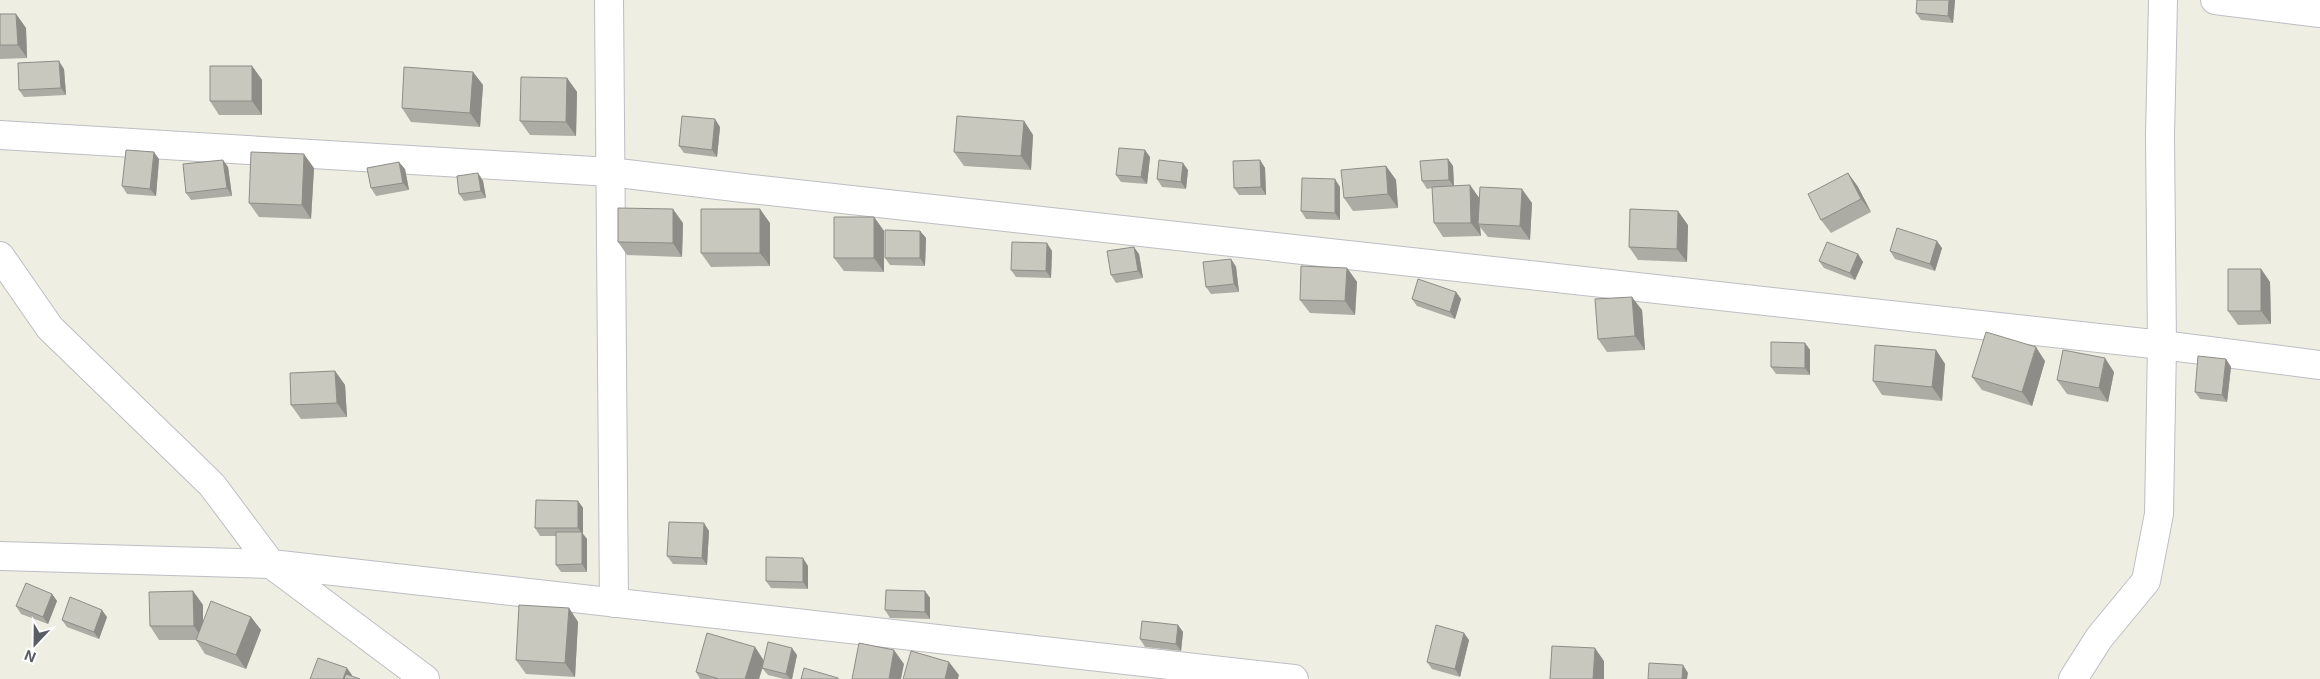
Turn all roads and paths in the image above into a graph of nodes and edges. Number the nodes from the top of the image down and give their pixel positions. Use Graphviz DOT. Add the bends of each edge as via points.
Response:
graph roads {
  1 [pos="609,0"];
  2 [pos="2163,0"];
  3 [pos="2216,0"];
  4 [pos="2320,13"];
  5 [pos="0,135"];
  6 [pos="610,172"];
  7 [pos="0,256"];
  8 [pos="2162,345"];
  9 [pos="2320,365"];
  10 [pos="0,556"];
  11 [pos="271,564"];
  12 [pos="614,603"];
  13 [pos="426,679"];
  14 [pos="1294,679"];
  15 [pos="2073,679"];
  1 -- 6 [label="street"];
  2 -- 8 [label="street" via="2160,136"];
  3 -- 4 [label="street"];
  5 -- 6 [label="street"];
  6 -- 8 [label="street"];
  6 -- 12 [label="street"];
  7 -- 11 [label="street" via="50,328 212,485"];
  8 -- 9 [label="street"];
  8 -- 15 [label="street" via="2159,514 2146,580 2099,638"];
  10 -- 11 [label="street"];
  11 -- 12 [label="street"];
  11 -- 13 [label="street"];
  12 -- 14 [label="street"];
}
